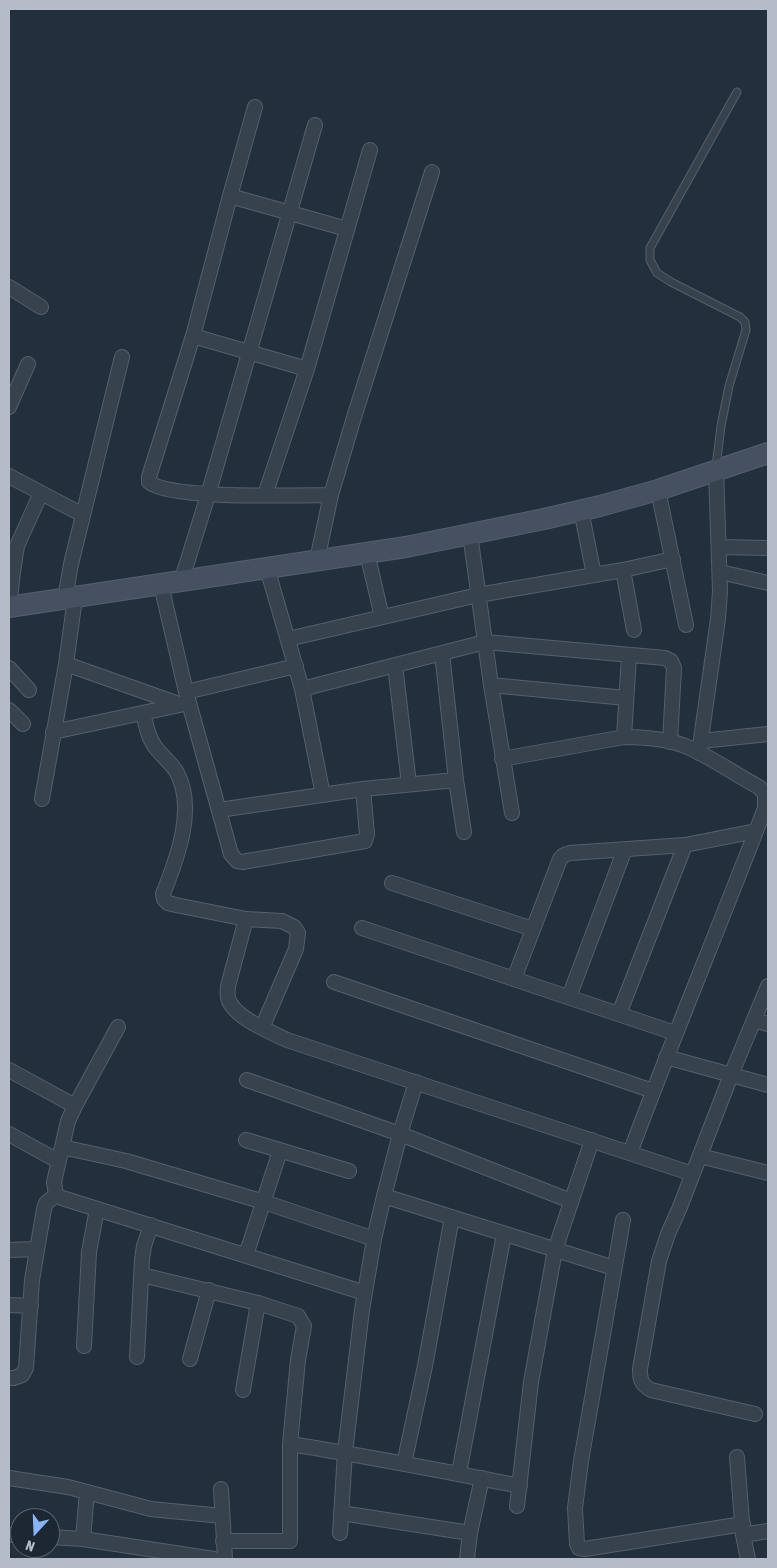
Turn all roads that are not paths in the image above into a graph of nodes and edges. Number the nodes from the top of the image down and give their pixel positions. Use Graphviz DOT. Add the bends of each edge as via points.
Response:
graph roads {
  1 [pos="737,92"];
  2 [pos="256,107"];
  3 [pos="315,124"];
  4 [pos="370,150"];
  5 [pos="432,172"];
  6 [pos="230,196"];
  7 [pos="289,213"];
  8 [pos="347,229"];
  9 [pos="9,287"];
  10 [pos="41,307"];
  11 [pos="193,336"];
  12 [pos="249,352"];
  13 [pos="122,356"];
  14 [pos="28,364"];
  15 [pos="307,369"];
  16 [pos="9,407"];
  17 [pos="768,453"];
  18 [pos="716,470"];
  19 [pos="9,476"];
  20 [pos="658,490"];
  21 [pos="41,493"];
  22 [pos="208,495"];
  23 [pos="265,495"];
  24 [pos="331,495"];
  25 [pos="581,510"];
  26 [pos="83,515"];
  27 [pos="470,534"];
  28 [pos="719,547"];
  29 [pos="768,548"];
  30 [pos="366,552"];
  31 [pos="317,560"];
  32 [pos="673,560"];
  33 [pos="268,568"];
  34 [pos="623,570"];
  35 [pos="720,572"];
  36 [pos="594,575"];
  37 [pos="181,582"];
  38 [pos="768,583"];
  39 [pos="161,585"];
  40 [pos="478,594"];
  41 [pos="70,599"];
  42 [pos="9,607"];
  43 [pos="382,617"];
  44 [pos="686,625"];
  45 [pos="634,630"];
  46 [pos="288,639"];
  47 [pos="485,642"];
  48 [pos="442,653"];
  49 [pos="629,656"];
  50 [pos="66,664"];
  51 [pos="395,665"];
  52 [pos="296,666"];
  53 [pos="9,668"];
  54 [pos="491,685"];
  55 [pos="302,689"];
  56 [pos="28,690"];
  57 [pos="626,698"];
  58 [pos="185,700"];
  59 [pos="9,710"];
  60 [pos="143,712"];
  61 [pos="24,724"];
  62 [pos="53,732"];
  63 [pos="768,734"];
  64 [pos="624,737"];
  65 [pos="670,742"];
  66 [pos="700,747"];
  67 [pos="502,760"];
  68 [pos="456,780"];
  69 [pos="410,784"];
  70 [pos="363,789"];
  71 [pos="322,795"];
  72 [pos="42,799"];
  73 [pos="219,810"];
  74 [pos="512,812"];
  75 [pos="464,832"];
  76 [pos="756,832"];
  77 [pos="685,845"];
  78 [pos="624,849"];
  79 [pos="392,883"];
  80 [pos="246,919"];
  81 [pos="362,928"];
  82 [pos="533,929"];
  83 [pos="514,979"];
  84 [pos="334,982"];
  85 [pos="768,986"];
  86 [pos="569,997"];
  87 [pos="619,1014"];
  88 [pos="754,1020"];
  89 [pos="768,1024"];
  90 [pos="118,1027"];
  91 [pos="262,1028"];
  92 [pos="675,1033"];
  93 [pos="666,1057"];
  94 [pos="9,1070"];
  95 [pos="731,1075"];
  96 [pos="246,1080"];
  97 [pos="416,1082"];
  98 [pos="768,1085"];
  99 [pos="653,1091"];
  100 [pos="75,1106"];
  101 [pos="9,1134"];
  102 [pos="400,1134"];
  103 [pos="246,1140"];
  104 [pos="592,1140"];
  105 [pos="280,1151"];
  106 [pos="630,1153"];
  107 [pos="60,1154"];
  108 [pos="700,1156"];
  109 [pos="349,1172"];
  110 [pos="768,1173"];
  111 [pos="693,1174"];
  112 [pos="55,1189"];
  113 [pos="384,1196"];
  114 [pos="571,1201"];
  115 [pos="264,1202"];
  116 [pos="97,1208"];
  117 [pos="452,1217"];
  118 [pos="623,1220"];
  119 [pos="151,1225"];
  120 [pos="504,1234"];
  121 [pos="374,1239"];
  122 [pos="38,1249"];
  123 [pos="9,1250"];
  124 [pos="555,1250"];
  125 [pos="246,1255"];
  126 [pos="614,1268"];
  127 [pos="142,1274"];
  128 [pos="209,1290"];
  129 [pos="365,1293"];
  130 [pos="258,1303"];
  131 [pos="9,1305"];
  132 [pos="31,1306"];
  133 [pos="84,1346"];
  134 [pos="137,1356"];
  135 [pos="190,1358"];
  136 [pos="9,1378"];
  137 [pos="243,1390"];
  138 [pos="755,1414"];
  139 [pos="290,1444"];
  140 [pos="345,1452"];
  141 [pos="737,1457"];
  142 [pos="404,1464"];
  143 [pos="459,1473"];
  144 [pos="9,1478"];
  145 [pos="482,1478"];
  146 [pos="520,1486"];
  147 [pos="221,1489"];
  148 [pos="87,1492"];
  149 [pos="517,1506"];
  150 [pos="341,1513"];
  151 [pos="222,1516"];
  152 [pos="743,1529"];
  153 [pos="768,1532"];
  154 [pos="340,1533"];
  155 [pos="470,1533"];
  156 [pos="60,1538"];
  157 [pos="84,1539"];
  158 [pos="223,1541"];
  159 [pos="214,1559"];
  160 [pos="225,1559"];
  161 [pos="467,1559"];
  162 [pos="748,1559"];
  1 -- 18 [label="lane" via="649,255 657,273 745,322 746,330 728,386"];
  2 -- 6 [label="street"];
  3 -- 7 [label="street"];
  4 -- 8 [label="street"];
  5 -- 24 [label="street"];
  6 -- 7 [label="street"];
  6 -- 11 [label="street"];
  7 -- 8 [label="street"];
  7 -- 12 [label="street"];
  8 -- 15 [label="street"];
  9 -- 10 [label="street"];
  11 -- 12 [label="street"];
  11 -- 22 [label="street" via="149,482 157,487"];
  12 -- 15 [label="street"];
  12 -- 22 [label="street"];
  13 -- 26 [label="street"];
  14 -- 16 [label="street"];
  15 -- 23 [label="street"];
  17 -- 18 [label="main road"];
  18 -- 20 [label="main road"];
  18 -- 28 [label="street"];
  19 -- 21 [label="street"];
  20 -- 25 [label="main road"];
  20 -- 32 [label="street"];
  21 -- 26 [label="street"];
  21 -- 42 [label="street" via="18,546"];
  22 -- 23 [label="street"];
  22 -- 37 [label="street"];
  23 -- 24 [label="street"];
  24 -- 31 [label="street"];
  25 -- 27 [label="main road"];
  25 -- 36 [label="street"];
  26 -- 41 [label="street" via="71,564"];
  27 -- 30 [label="main road"];
  27 -- 40 [label="street"];
  28 -- 29 [label="street"];
  28 -- 35 [label="street"];
  30 -- 31 [label="main road"];
  30 -- 43 [label="street"];
  31 -- 33 [label="main road"];
  32 -- 34 [label="street"];
  32 -- 44 [label="street"];
  33 -- 37 [label="main road"];
  33 -- 46 [label="street"];
  34 -- 36 [label="street"];
  34 -- 45 [label="street"];
  35 -- 38 [label="street"];
  35 -- 66 [label="street" via="718,619"];
  36 -- 40 [label="street"];
  37 -- 39 [label="main road"];
  39 -- 41 [label="main road"];
  39 -- 58 [label="street"];
  40 -- 43 [label="street"];
  40 -- 47 [label="street"];
  41 -- 42 [label="main road"];
  41 -- 50 [label="street"];
  43 -- 46 [label="street"];
  46 -- 52 [label="street"];
  47 -- 48 [label="street"];
  47 -- 49 [label="street"];
  47 -- 54 [label="street"];
  48 -- 51 [label="street"];
  48 -- 68 [label="street"];
  49 -- 57 [label="street"];
  49 -- 65 [label="street" via="665,658 673,664"];
  50 -- 58 [label="street"];
  50 -- 62 [label="street"];
  51 -- 55 [label="street"];
  51 -- 69 [label="street"];
  52 -- 55 [label="street"];
  52 -- 58 [label="street"];
  53 -- 56 [label="street"];
  54 -- 57 [label="street"];
  54 -- 67 [label="street"];
  55 -- 71 [label="street"];
  57 -- 64 [label="street"];
  58 -- 60 [label="street"];
  58 -- 73 [label="street"];
  59 -- 61 [label="street"];
  60 -- 62 [label="street"];
  60 -- 80 [label="street" via="149,738 175,769 182,783 184,798 177,855 164,899 176,906"];
  62 -- 72 [label="street"];
  63 -- 66 [label="street"];
  64 -- 65 [label="street"];
  64 -- 67 [label="street"];
  65 -- 66 [label="street" via="689,748"];
  66 -- 76 [label="street" via="718,764 765,794 765,808"];
  67 -- 74 [label="street"];
  68 -- 69 [label="street"];
  68 -- 75 [label="street"];
  69 -- 70 [label="street"];
  70 -- 71 [label="street"];
  70 -- 73 [label="street" via="365,841 242,862 231,854"];
  71 -- 73 [label="street"];
  76 -- 77 [label="street"];
  76 -- 92 [label="street"];
  77 -- 78 [label="street"];
  77 -- 87 [label="street"];
  78 -- 82 [label="street" via="564,855"];
  78 -- 86 [label="street"];
  79 -- 82 [label="street"];
  80 -- 91 [label="street" via="227,996 240,1014"];
  80 -- 91 [label="street" via="282,922 298,933 296,949"];
  81 -- 83 [label="street"];
  82 -- 83 [label="street"];
  83 -- 86 [label="street"];
  84 -- 99 [label="street"];
  85 -- 88 [label="street"];
  86 -- 87 [label="street"];
  87 -- 92 [label="street"];
  88 -- 89 [label="street"];
  88 -- 95 [label="street"];
  90 -- 100 [label="street"];
  91 -- 97 [label="street" via="286,1040"];
  92 -- 93 [label="street"];
  93 -- 95 [label="street"];
  93 -- 99 [label="street"];
  94 -- 100 [label="street"];
  95 -- 98 [label="street"];
  95 -- 108 [label="street"];
  96 -- 102 [label="street"];
  97 -- 102 [label="street"];
  97 -- 104 [label="street"];
  99 -- 106 [label="street"];
  100 -- 107 [label="street"];
  101 -- 107 [label="street"];
  102 -- 113 [label="street"];
  102 -- 114 [label="street"];
  103 -- 105 [label="street"];
  104 -- 106 [label="street"];
  104 -- 114 [label="street"];
  105 -- 109 [label="street"];
  105 -- 115 [label="street"];
  106 -- 111 [label="street"];
  107 -- 112 [label="street"];
  107 -- 115 [label="street" via="126,1161"];
  108 -- 110 [label="street"];
  108 -- 111 [label="street"];
  111 -- 138 [label="street" via="659,1261 640,1380 651,1390"];
  112 -- 116 [label="street" via="62,1198"];
  112 -- 122 [label="street" via="44,1209"];
  113 -- 117 [label="street"];
  113 -- 121 [label="street"];
  114 -- 124 [label="street"];
  115 -- 121 [label="street"];
  115 -- 125 [label="street"];
  116 -- 119 [label="street"];
  116 -- 133 [label="street" via="89,1252"];
  117 -- 120 [label="street"];
  117 -- 142 [label="street"];
  118 -- 126 [label="street"];
  119 -- 125 [label="street"];
  119 -- 127 [label="street" via="144,1246"];
  120 -- 124 [label="street"];
  120 -- 143 [label="street"];
  121 -- 129 [label="street"];
  122 -- 123 [label="street"];
  122 -- 132 [label="street"];
  124 -- 126 [label="street"];
  124 -- 146 [label="street" via="531,1382"];
  125 -- 129 [label="street"];
  126 -- 152 [label="street" via="581,1461 575,1508 577,1544 584,1549"];
  127 -- 128 [label="street"];
  127 -- 134 [label="street"];
  128 -- 130 [label="street"];
  128 -- 135 [label="street"];
  129 -- 140 [label="street"];
  130 -- 137 [label="street"];
  130 -- 139 [label="street" via="298,1316 304,1326"];
  131 -- 132 [label="street"];
  132 -- 136 [label="street" via="26,1368 22,1376"];
  139 -- 140 [label="street"];
  139 -- 158 [label="street" via="290,1541"];
  140 -- 142 [label="street"];
  140 -- 150 [label="street"];
  141 -- 152 [label="street"];
  142 -- 143 [label="street"];
  143 -- 145 [label="street"];
  144 -- 148 [label="street"];
  145 -- 146 [label="street"];
  145 -- 155 [label="street"];
  146 -- 149 [label="street"];
  147 -- 151 [label="street"];
  148 -- 151 [label="street" via="151,1509"];
  148 -- 157 [label="street"];
  150 -- 154 [label="street"];
  150 -- 155 [label="street"];
  151 -- 158 [label="street"];
  152 -- 153 [label="street"];
  152 -- 162 [label="street"];
  155 -- 161 [label="street"];
  156 -- 157 [label="street"];
  157 -- 159 [label="street"];
  158 -- 160 [label="street"];
}
